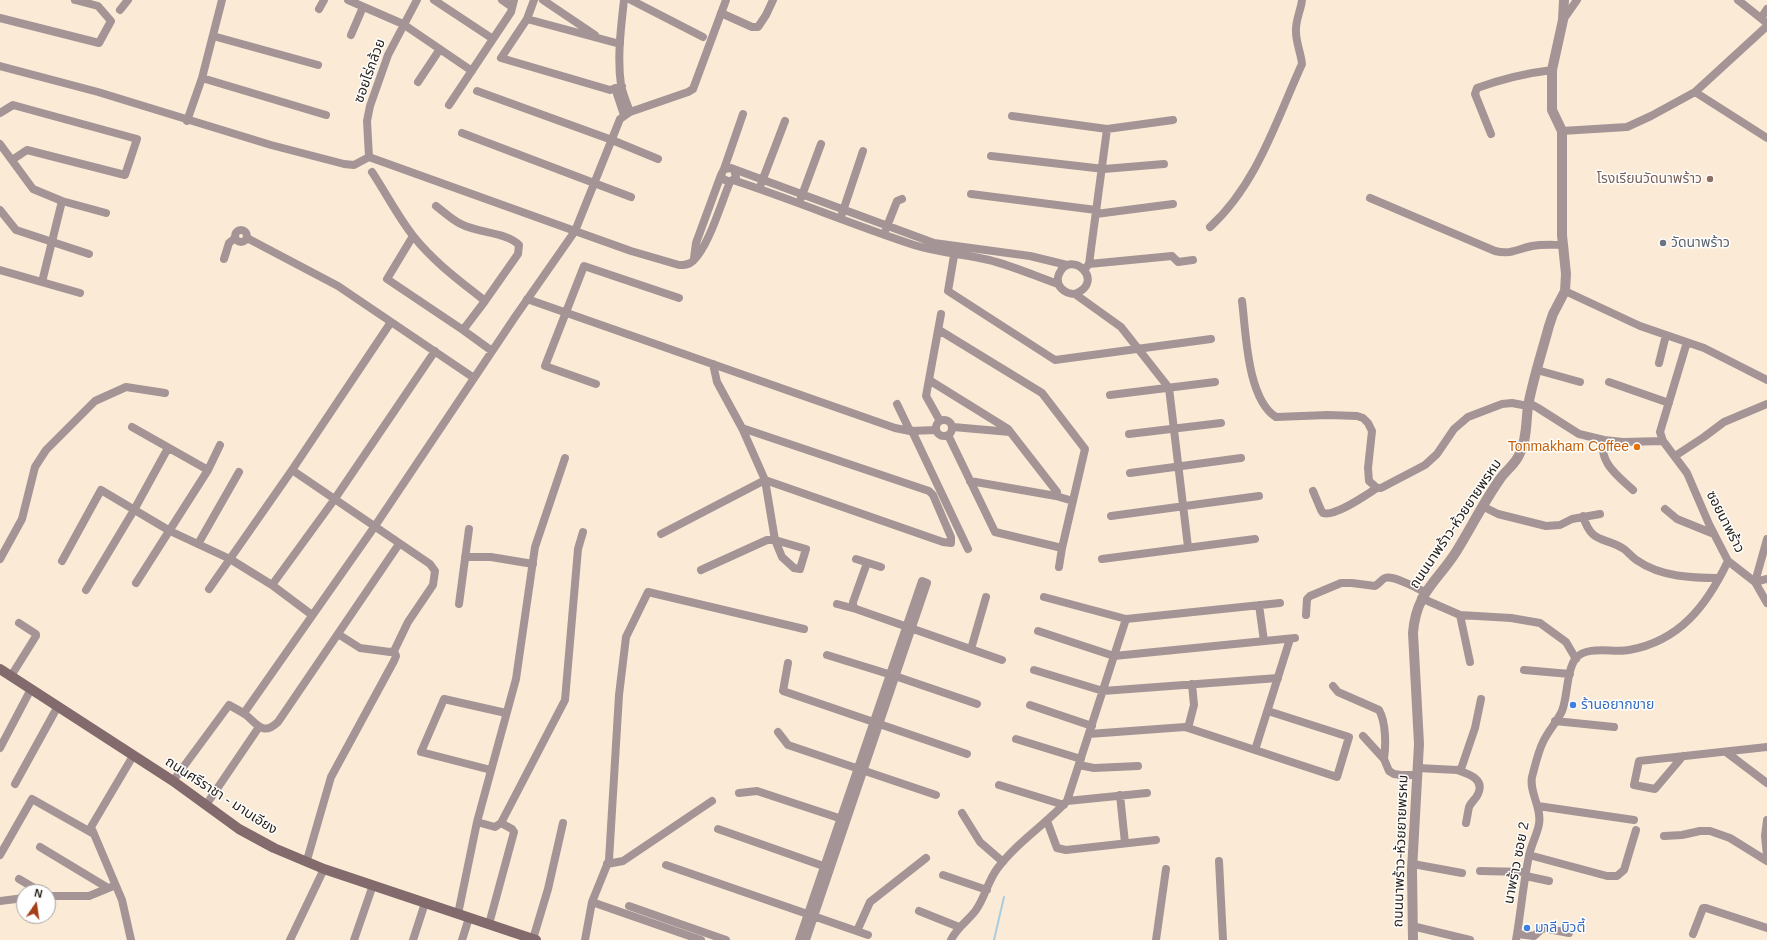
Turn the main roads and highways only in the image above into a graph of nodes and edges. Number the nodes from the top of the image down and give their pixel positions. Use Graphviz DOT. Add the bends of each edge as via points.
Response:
graph roads {
  1 [pos="0,669"];
  2 [pos="535,940"];
  1 -- 2 [label="main road, ถนนศรีราชา - มาบเอียง" via="274,848 324,869"];
}
